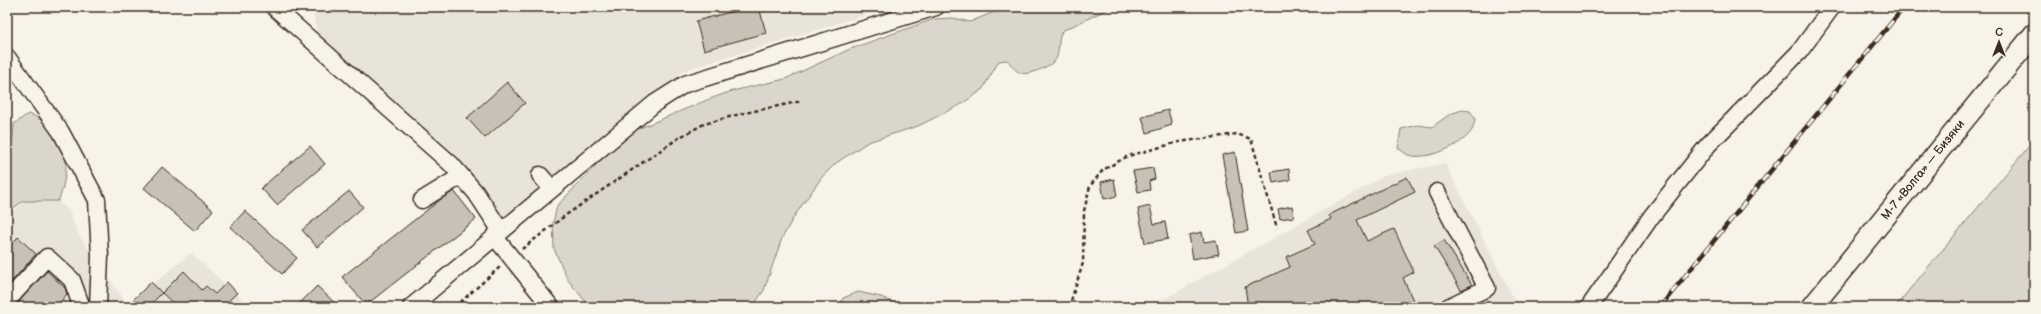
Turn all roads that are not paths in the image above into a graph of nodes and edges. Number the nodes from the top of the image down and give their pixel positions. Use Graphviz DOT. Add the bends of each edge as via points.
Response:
graph roads {
  1 [pos="274,7"];
  2 [pos="936,7"];
  3 [pos="1832,7"];
  4 [pos="2034,34"];
  5 [pos="7,57"];
  6 [pos="540,175"];
  7 [pos="461,176"];
  8 [pos="552,189"];
  9 [pos="1437,192"];
  10 [pos="422,200"];
  11 [pos="498,233"];
  12 [pos="7,301"];
  13 [pos="78,306"];
  14 [pos="98,306"];
  15 [pos="411,307"];
  16 [pos="551,307"];
  17 [pos="1448,307"];
  18 [pos="1589,307"];
  19 [pos="1812,307"];
  1 -- 7 [label="street" via="445,158"];
  2 -- 8 [label="street" via="685,84 655,104"];
  3 -- 18 [label="street" via="1800,51 1708,146 1651,218"];
  4 -- 19 [label="main road, М-7 «Волга» — Бизяки"];
  5 -- 14 [label="street" via="61,132 97,200 100,256"];
  6 -- 8 [label="street"];
  7 -- 10 [label="street"];
  7 -- 11 [label="street" via="476,193"];
  8 -- 11 [label="street"];
  9 -- 17 [label="street" via="1487,288"];
  11 -- 15 [label="street"];
  11 -- 16 [label="street" via="511,258"];
  12 -- 13 [label="street" via="47,257 72,280"];
  13 -- 14 [label="street"];
}
